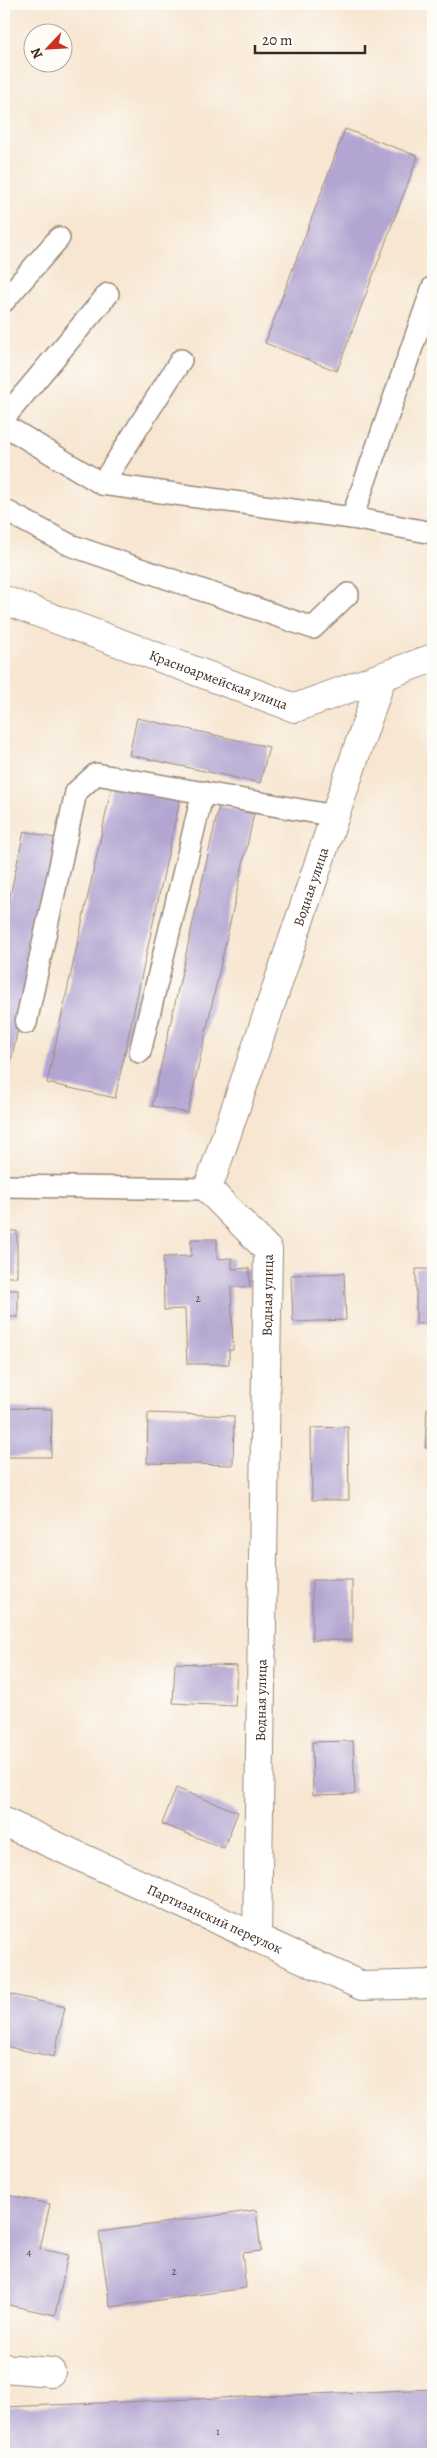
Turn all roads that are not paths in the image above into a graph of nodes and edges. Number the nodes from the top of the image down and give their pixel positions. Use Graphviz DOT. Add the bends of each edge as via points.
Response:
graph roads {
  1 [pos="59,238"];
  2 [pos="433,288"];
  3 [pos="108,294"];
  4 [pos="4,301"];
  5 [pos="181,360"];
  6 [pos="4,418"];
  7 [pos="4,425"];
  8 [pos="102,484"];
  9 [pos="4,510"];
  10 [pos="352,518"];
  11 [pos="433,533"];
  12 [pos="348,594"];
  13 [pos="4,600"];
  14 [pos="433,658"];
  15 [pos="382,677"];
  16 [pos="203,792"];
  17 [pos="334,816"];
  18 [pos="26,1023"];
  19 [pos="140,1052"];
  20 [pos="4,1186"];
  21 [pos="208,1189"];
  22 [pos="4,1822"];
  23 [pos="257,1936"];
  24 [pos="433,1984"];
  25 [pos="4,2368"];
  26 [pos="51,2372"];
  1 -- 4 [label="lane"];
  2 -- 10 [label="lane"];
  3 -- 6 [label="lane"];
  5 -- 8 [label="lane"];
  7 -- 8 [label="lane"];
  8 -- 10 [label="lane"];
  9 -- 12 [label="lane" via="70,545 313,628"];
  10 -- 11 [label="lane"];
  13 -- 15 [label="street, Красноармейская улица" via="296,708"];
  14 -- 15 [label="street, Красноармейская улица"];
  15 -- 17 [label="street, Водная улица"];
  16 -- 17 [label="lane"];
  16 -- 18 [label="lane" via="96,774 76,792"];
  16 -- 19 [label="lane"];
  17 -- 21 [label="street, Водная улица"];
  20 -- 21 [label="lane"];
  21 -- 23 [label="street, Водная улица" via="268,1250"];
  22 -- 23 [label="street, Партизанский переулок"];
  23 -- 24 [label="street, Партизанский переулок" via="362,1986"];
  25 -- 26 [label="street"];
}
